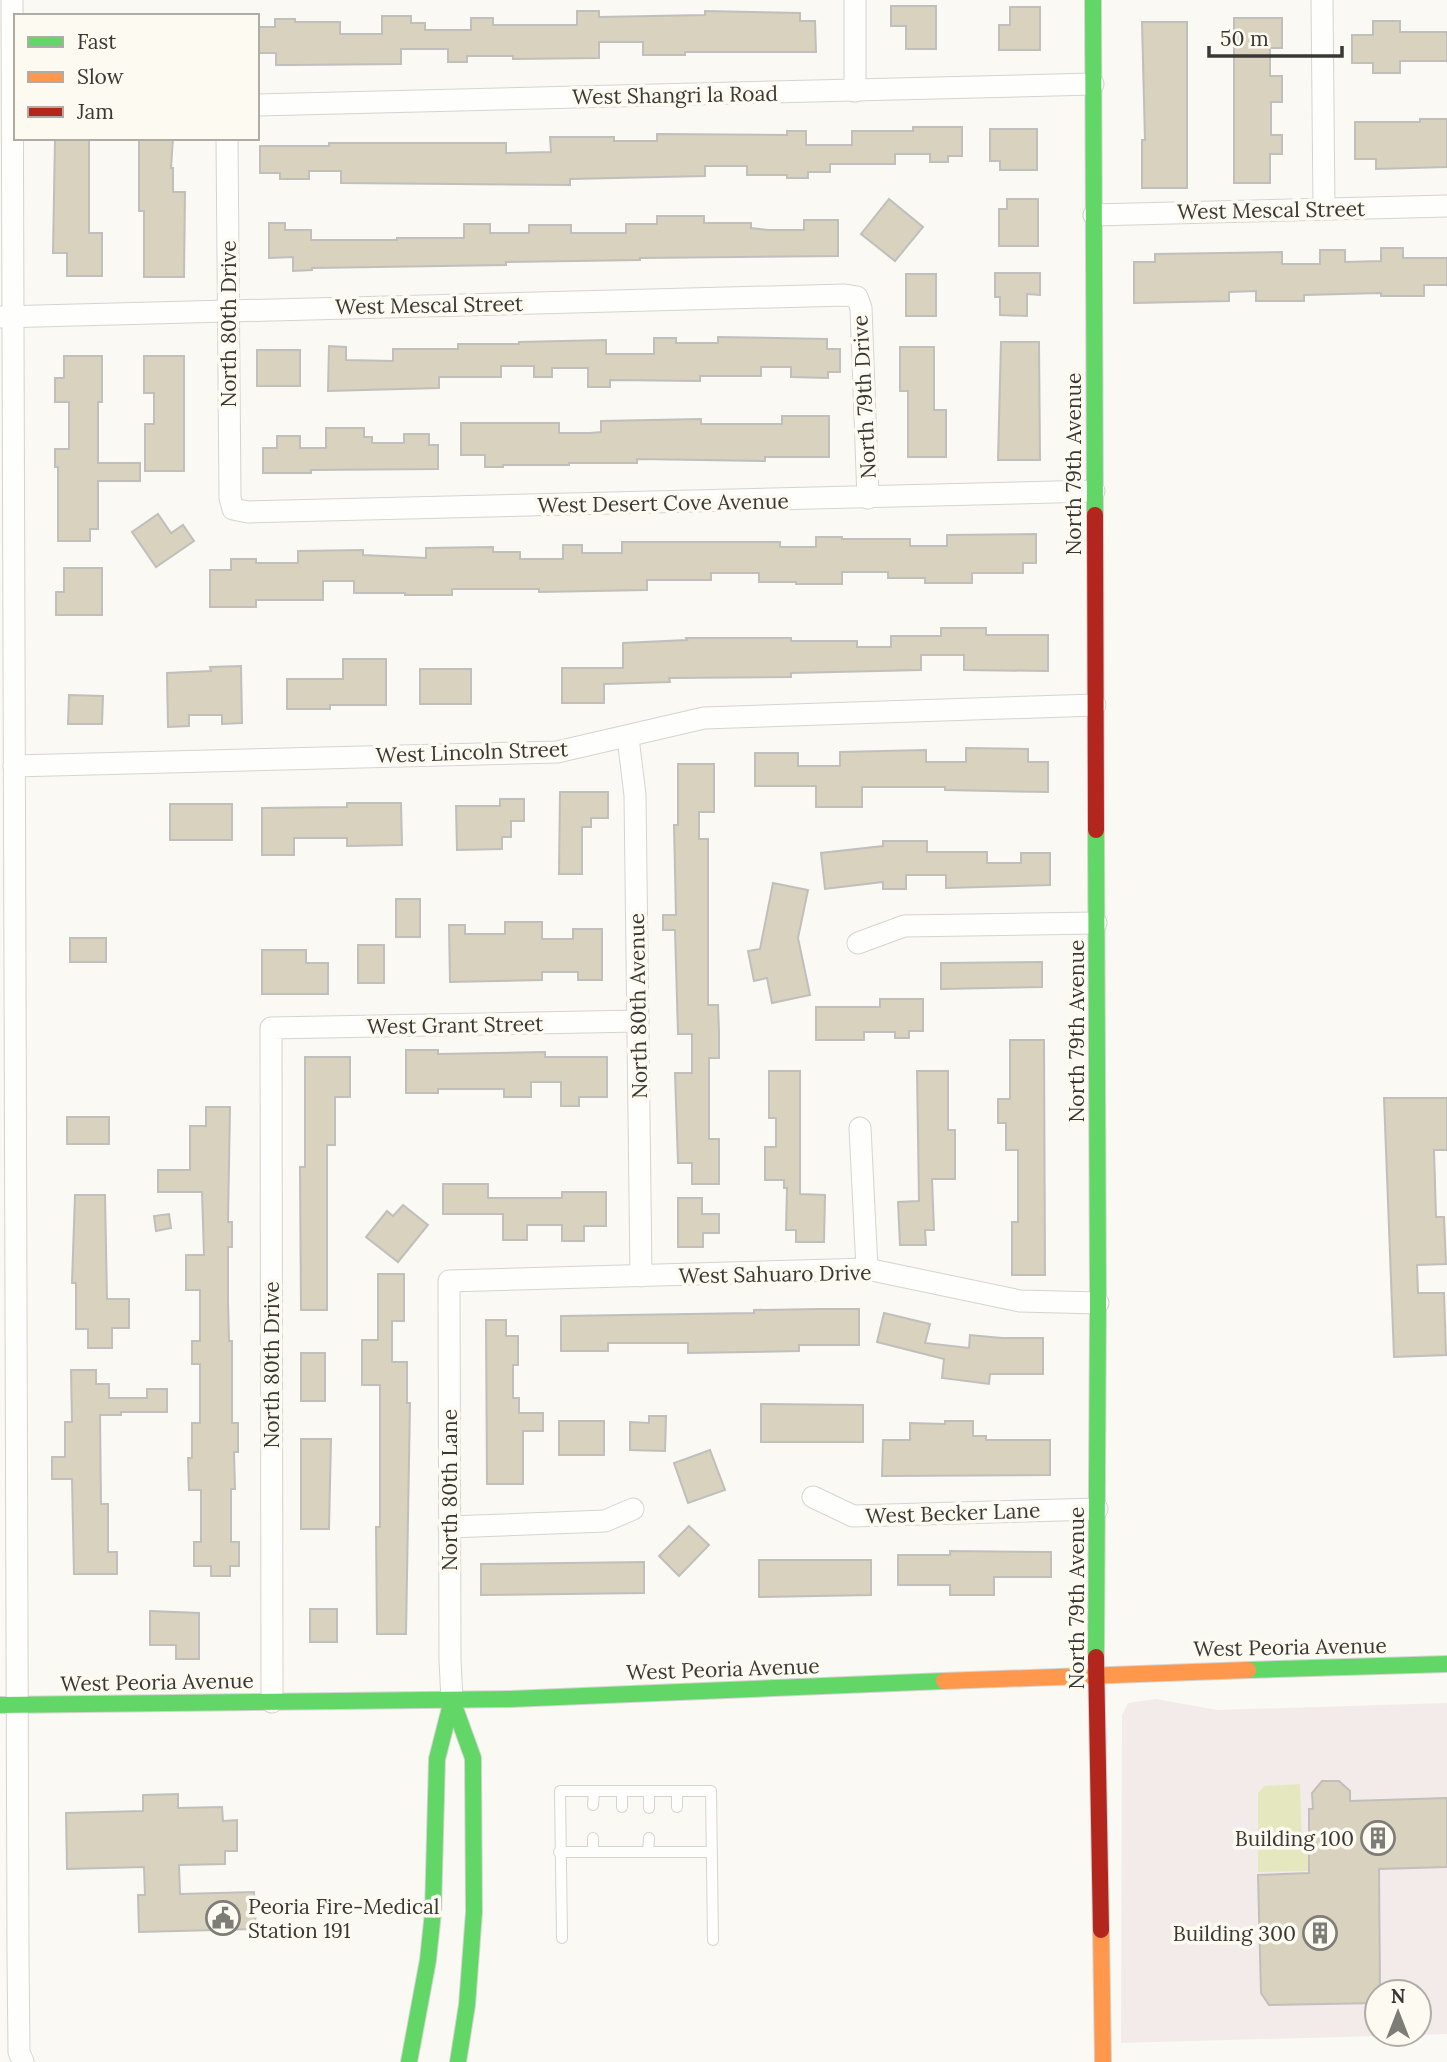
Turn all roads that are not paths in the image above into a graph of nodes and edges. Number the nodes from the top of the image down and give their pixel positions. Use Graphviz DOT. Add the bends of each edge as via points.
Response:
graph roads {
  1 [pos="12,0"];
  2 [pos="855,0"];
  3 [pos="1093,0"];
  4 [pos="1322,0"];
  5 [pos="1093,84"];
  6 [pos="855,90"];
  7 [pos="259,104"];
  8 [pos="227,140"];
  9 [pos="1447,206"];
  10 [pos="1324,209"];
  11 [pos="1094,215"];
  12 [pos="857,298"];
  13 [pos="228,310"];
  14 [pos="6,317"];
  15 [pos="1094,491"];
  16 [pos="868,498"];
  17 [pos="233,509"];
  18 [pos="1095,705"];
  19 [pos="628,738"];
  20 [pos="14,766"];
  21 [pos="1096,923"];
  22 [pos="858,943"];
  23 [pos="638,1021"];
  24 [pos="271,1028"];
  25 [pos="860,1128"];
  26 [pos="867,1269"];
  27 [pos="641,1276"];
  28 [pos="449,1281"];
  29 [pos="1098,1303"];
  30 [pos="813,1497"];
  31 [pos="633,1509"];
  32 [pos="1097,1509"];
  33 [pos="449,1527"];
  34 [pos="1447,1664"];
  35 [pos="1096,1674"];
  36 [pos="452,1700"];
  37 [pos="272,1702"];
  38 [pos="8,1705"];
  39 [pos="594,1791"];
  40 [pos="622,1791"];
  41 [pos="649,1791"];
  42 [pos="677,1791"];
  43 [pos="593,1805"];
  44 [pos="622,1807"];
  45 [pos="677,1807"];
  46 [pos="649,1808"];
  47 [pos="593,1838"];
  48 [pos="649,1838"];
  49 [pos="676,1838"];
  50 [pos="622,1839"];
  51 [pos="559,1852"];
  52 [pos="593,1852"];
  53 [pos="622,1852"];
  54 [pos="648,1852"];
  55 [pos="676,1852"];
  56 [pos="711,1852"];
  57 [pos="562,1938"];
  58 [pos="713,1940"];
  59 [pos="23,2062"];
  60 [pos="409,2062"];
  61 [pos="458,2062"];
  62 [pos="1102,2062"];
  1 -- 14 [label="street"];
  2 -- 6 [label="street"];
  3 -- 5 [label="main road, North 79th Avenue"];
  4 -- 10 [label="street"];
  5 -- 6 [label="street, West Shangri la Road"];
  5 -- 11 [label="main road, North 79th Avenue"];
  6 -- 7 [label="street, West Shangri la Road"];
  8 -- 13 [label="street, North 80th Drive"];
  9 -- 10 [label="street, West Mescal Street"];
  10 -- 11 [label="street, West Mescal Street"];
  11 -- 15 [label="main road, North 79th Avenue"];
  12 -- 13 [label="street, West Mescal Street"];
  12 -- 16 [label="street, North 79th Drive"];
  13 -- 14 [label="street, West Mescal Street"];
  13 -- 17 [label="street, North 80th Drive"];
  14 -- 20 [label="street"];
  15 -- 16 [label="street, West Desert Cove Avenue"];
  15 -- 18 [label="main road, North 79th Avenue"];
  16 -- 17 [label="street, West Desert Cove Avenue"];
  18 -- 19 [label="street, West Lincoln Street" via="704,719"];
  18 -- 21 [label="main road, North 79th Avenue"];
  19 -- 20 [label="street, West Lincoln Street" via="557,752"];
  19 -- 23 [label="street, North 80th Avenue" via="635,795"];
  20 -- 38 [label="street"];
  21 -- 22 [label="street" via="904,926"];
  21 -- 29 [label="main road, North 79th Avenue"];
  23 -- 24 [label="street, West Grant Street"];
  23 -- 27 [label="street, North 80th Avenue"];
  24 -- 37 [label="street, North 80th Drive"];
  25 -- 26 [label="street"];
  26 -- 27 [label="street, West Sahuaro Drive"];
  26 -- 29 [label="street, West Sahuaro Drive" via="1020,1301"];
  27 -- 28 [label="street, West Sahuaro Drive"];
  28 -- 33 [label="street, North 80th Lane"];
  29 -- 32 [label="main road, North 79th Avenue"];
  30 -- 32 [label="street, West Becker Lane" via="853,1516"];
  31 -- 33 [label="street" via="605,1521"];
  32 -- 35 [label="main road, North 79th Avenue"];
  33 -- 36 [label="street, North 80th Lane"];
  34 -- 35 [label="main road, West Peoria Avenue"];
  35 -- 36 [label="main road, West Peoria Avenue"];
  35 -- 62 [label="main road, North 79th Avenue"];
  36 -- 37 [label="main road, West Peoria Avenue"];
  36 -- 60 [label="main road" via="437,1759 433,1912"];
  36 -- 61 [label="main road" via="473,1758 474,1800 472,1952"];
  37 -- 38 [label="main road, West Peoria Avenue"];
  38 -- 59 [label="street" via="19,2052"];
  39 -- 40 [label="lane"];
  39 -- 43 [label="lane"];
  39 -- 51 [label="lane" via="560,1791"];
  40 -- 41 [label="lane"];
  40 -- 44 [label="lane"];
  41 -- 42 [label="lane"];
  41 -- 46 [label="lane"];
  42 -- 45 [label="lane"];
  42 -- 56 [label="lane" via="711,1791"];
  47 -- 52 [label="lane"];
  48 -- 54 [label="lane"];
  49 -- 55 [label="lane"];
  50 -- 53 [label="lane"];
  51 -- 52 [label="lane"];
  51 -- 57 [label="lane"];
  52 -- 53 [label="lane"];
  53 -- 54 [label="lane"];
  54 -- 55 [label="lane"];
  55 -- 56 [label="lane"];
  56 -- 58 [label="lane"];
}
